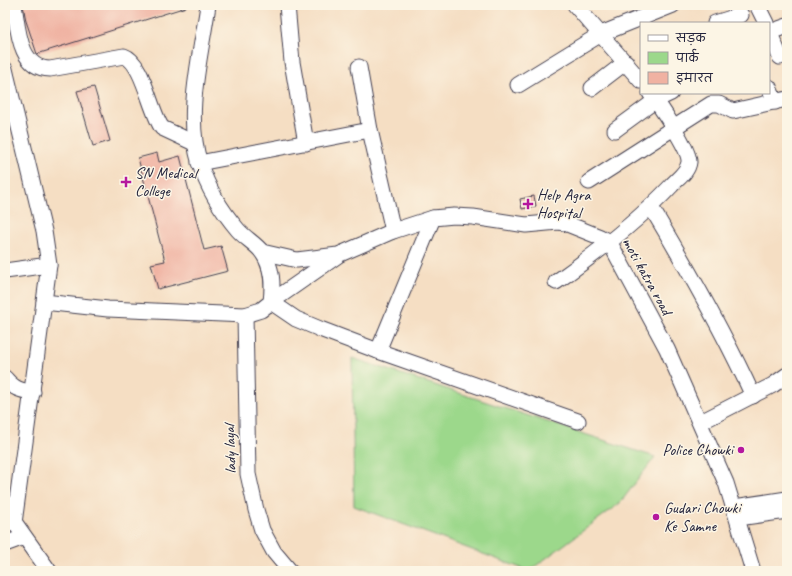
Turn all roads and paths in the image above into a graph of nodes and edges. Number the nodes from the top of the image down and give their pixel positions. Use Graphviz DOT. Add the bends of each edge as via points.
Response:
graph roads {
  1 [pos="14,5"];
  2 [pos="208,5"];
  3 [pos="287,5"];
  4 [pos="575,5"];
  5 [pos="673,5"];
  6 [pos="757,5"];
  7 [pos="741,14"];
  8 [pos="718,22"];
  9 [pos="765,22"];
  10 [pos="787,26"];
  11 [pos="770,29"];
  12 [pos="601,34"];
  13 [pos="770,34"];
  14 [pos="779,57"];
  15 [pos="626,62"];
  16 [pos="359,67"];
  17 [pos="5,70"];
  18 [pos="640,80"];
  19 [pos="518,85"];
  20 [pos="592,88"];
  21 [pos="770,88"];
  22 [pos="666,94"];
  23 [pos="653,97"];
  24 [pos="781,100"];
  25 [pos="674,128"];
  26 [pos="370,130"];
  27 [pos="615,130"];
  28 [pos="194,143"];
  29 [pos="306,143"];
  30 [pos="199,163"];
  31 [pos="589,182"];
  32 [pos="651,207"];
  33 [pos="433,218"];
  34 [pos="393,231"];
  35 [pos="610,243"];
  36 [pos="262,252"];
  37 [pos="338,255"];
  38 [pos="49,265"];
  39 [pos="5,271"];
  40 [pos="556,282"];
  41 [pos="44,302"];
  42 [pos="271,302"];
  43 [pos="245,315"];
  44 [pos="378,351"];
  45 [pos="787,375"];
  46 [pos="5,378"];
  47 [pos="33,392"];
  48 [pos="753,396"];
  49 [pos="578,421"];
  50 [pos="701,422"];
  51 [pos="787,499"];
  52 [pos="5,509"];
  53 [pos="787,511"];
  54 [pos="736,513"];
  55 [pos="14,524"];
  56 [pos="24,537"];
  57 [pos="5,544"];
  58 [pos="49,571"];
  59 [pos="290,571"];
  60 [pos="753,571"];
  1 -- 28 [label="street" via="23,49 29,61 43,69 50,69 124,56 129,58 136,67 162,128"];
  2 -- 28 [label="street" via="193,105"];
  3 -- 29 [label="street" via="292,62"];
  4 -- 12 [label="street"];
  5 -- 12 [label="street"];
  6 -- 9 [label="street"];
  7 -- 8 [label="street"];
  10 -- 11 [label="street"];
  12 -- 15 [label="street"];
  12 -- 19 [label="street"];
  13 -- 14 [label="street"];
  15 -- 18 [label="street"];
  15 -- 20 [label="street"];
  16 -- 26 [label="street"];
  17 -- 38 [label="street" via="44,231"];
  21 -- 24 [label="street"];
  22 -- 23 [label="street"];
  23 -- 25 [label="street"];
  23 -- 27 [label="street"];
  24 -- 25 [label="street" via="733,111 719,104 711,104"];
  25 -- 31 [label="street"];
  25 -- 32 [label="street" via="688,157 687,168"];
  26 -- 29 [label="street"];
  26 -- 34 [label="street"];
  28 -- 30 [label="street"];
  29 -- 30 [label="street"];
  30 -- 36 [label="street" via="206,184 217,202 237,229"];
  32 -- 35 [label="street"];
  32 -- 48 [label="street" via="703,295"];
  33 -- 34 [label="street, moti katra road"];
  33 -- 35 [label="street, moti katra road" via="473,217 526,226 558,222"];
  33 -- 44 [label="street"];
  34 -- 37 [label="street, moti katra road"];
  35 -- 40 [label="street"];
  35 -- 50 [label="street, moti katra road" via="667,349"];
  36 -- 37 [label="street, moti katra road" via="297,260"];
  36 -- 42 [label="street" via="272,279"];
  37 -- 42 [label="street"];
  38 -- 39 [label="street"];
  38 -- 41 [label="street"];
  41 -- 43 [label="street" via="108,309"];
  41 -- 47 [label="street"];
  42 -- 43 [label="street" via="261,310"];
  42 -- 44 [label="street" via="296,319"];
  43 -- 59 [label="street, lady layal" via="248,474 262,530 274,552"];
  44 -- 49 [label="street"];
  45 -- 48 [label="street"];
  46 -- 47 [label="street" via="19,390"];
  47 -- 55 [label="street"];
  48 -- 50 [label="street"];
  50 -- 54 [label="street, moti katra road"];
  51 -- 54 [label="street"];
  52 -- 55 [label="street"];
  53 -- 54 [label="street"];
  54 -- 60 [label="street, moti katra road"];
  55 -- 56 [label="street"];
  56 -- 57 [label="street"];
  56 -- 58 [label="street"];
}
